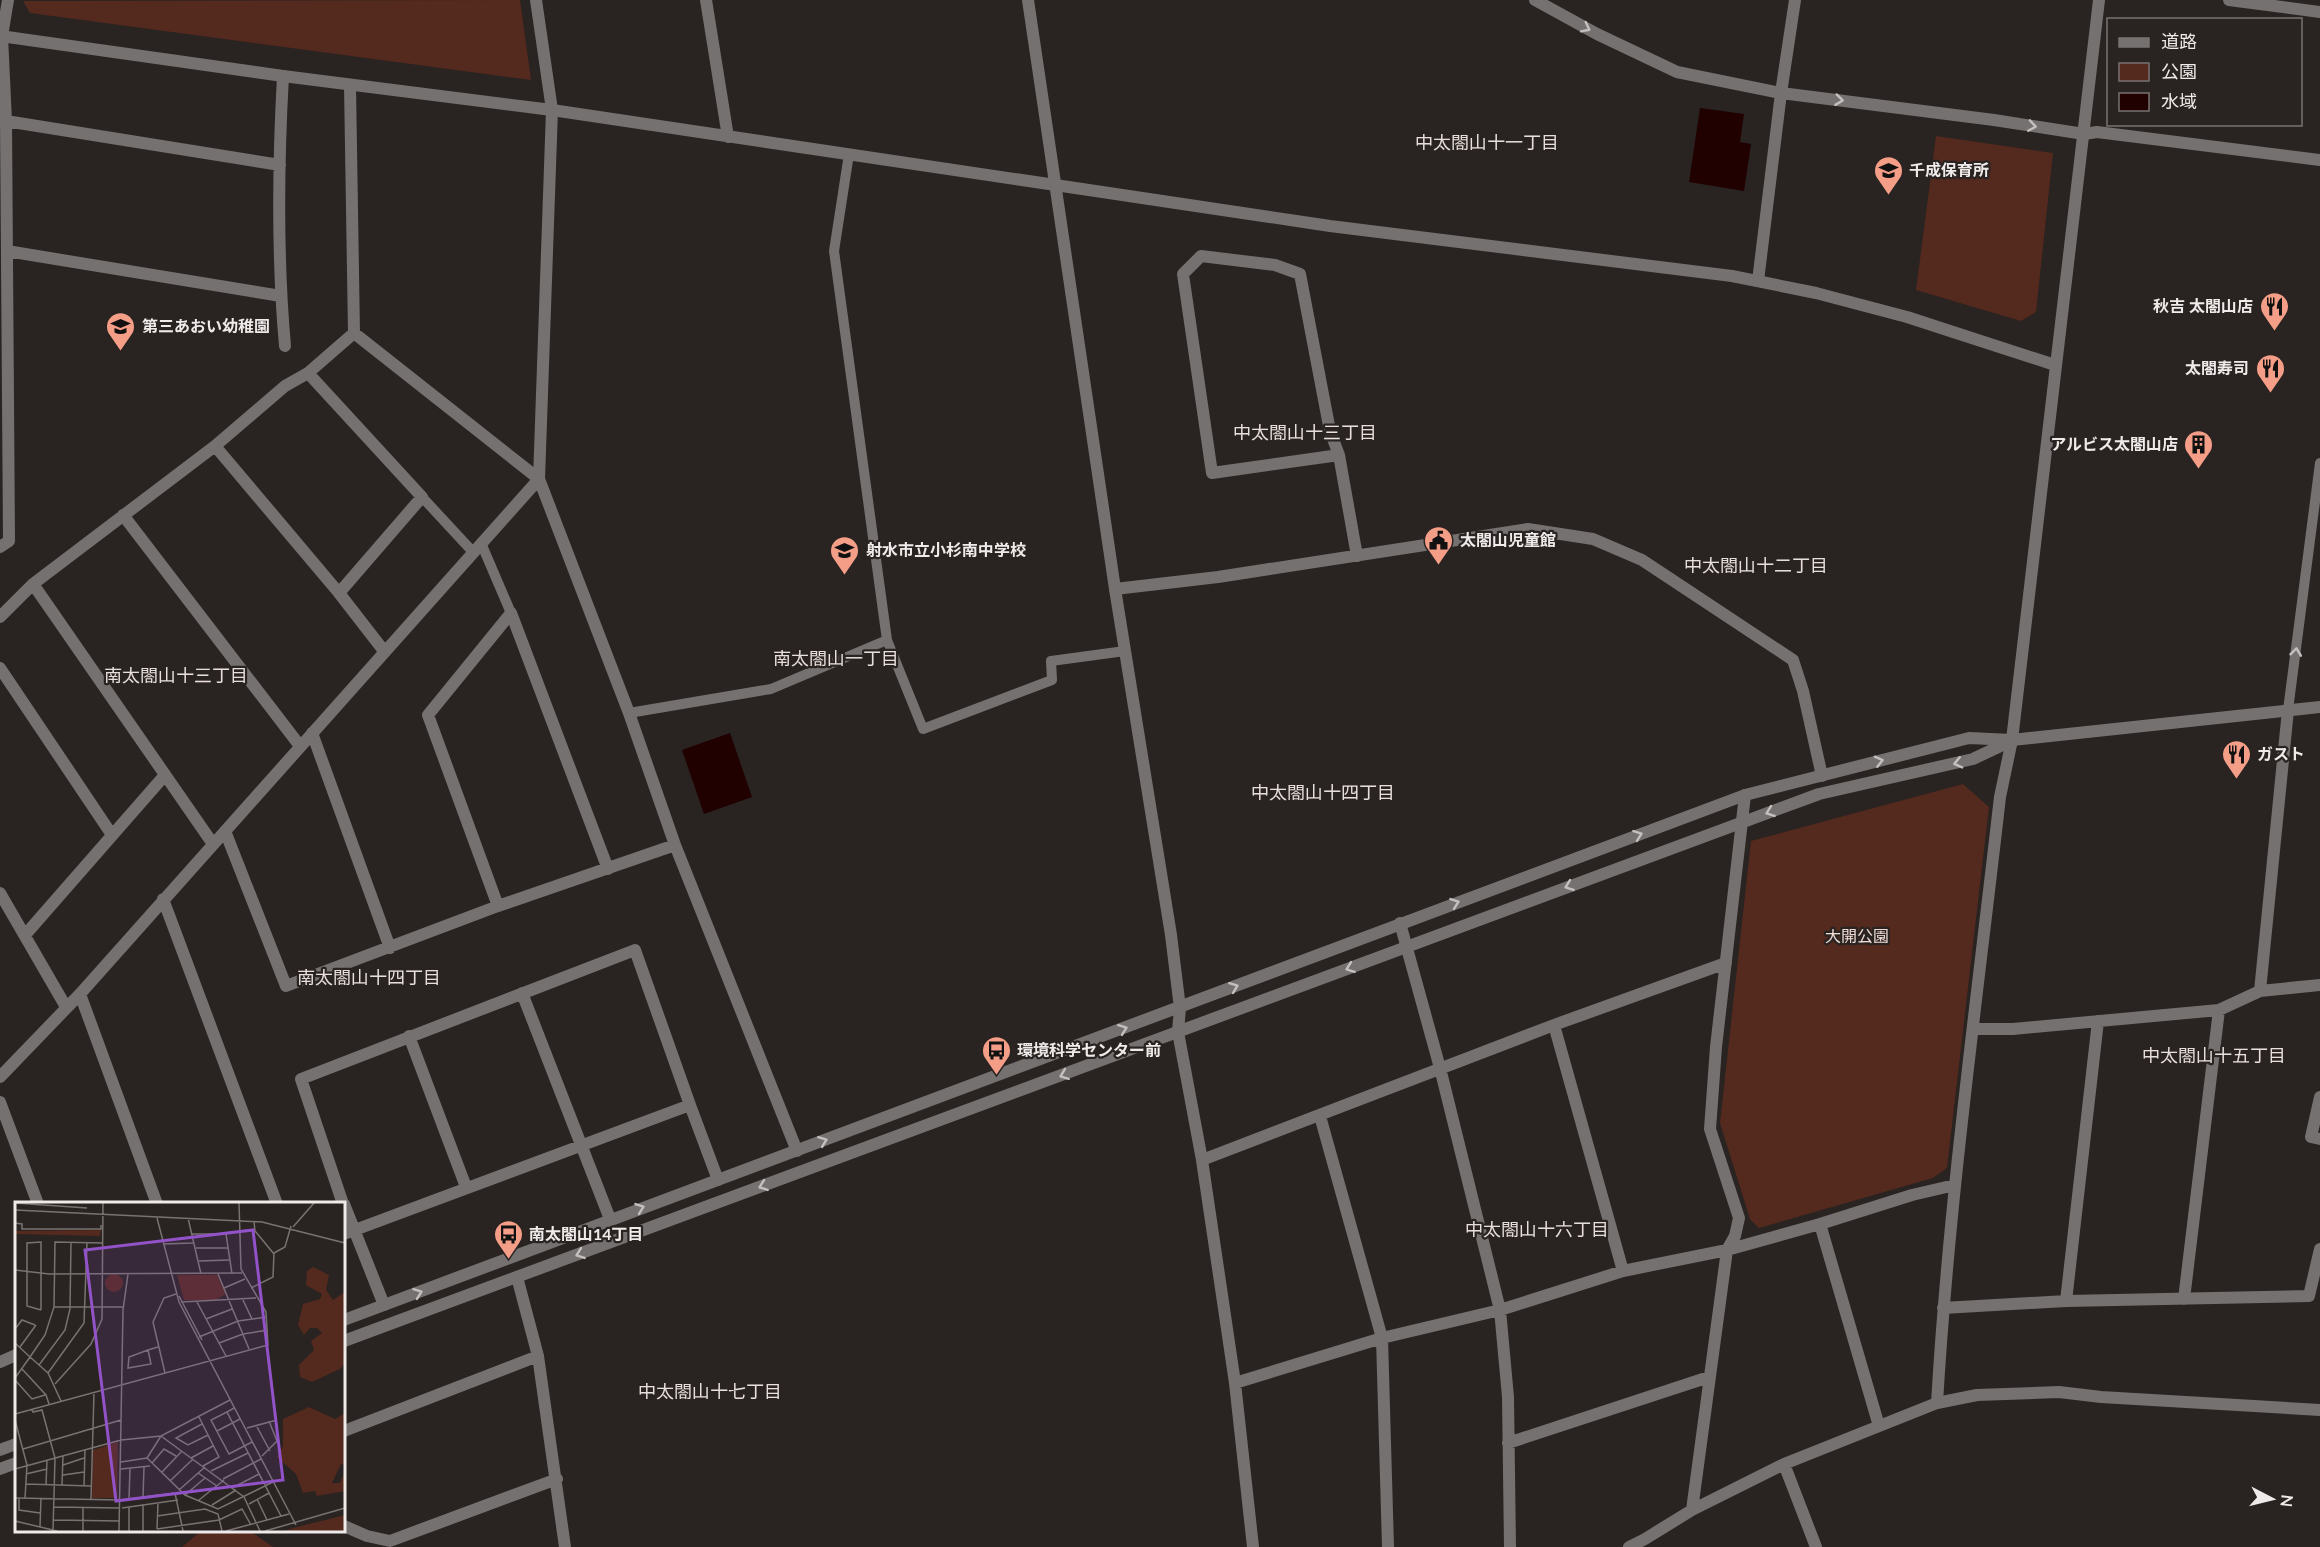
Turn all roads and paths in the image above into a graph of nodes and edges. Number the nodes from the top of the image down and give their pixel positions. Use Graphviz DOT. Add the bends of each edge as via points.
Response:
graph roads {
  1 [pos="8,0"];
  2 [pos="536,0"];
  3 [pos="706,0"];
  4 [pos="1028,0"];
  5 [pos="1534,0"];
  6 [pos="1795,0"];
  7 [pos="2099,0"];
  8 [pos="2229,0"];
  9 [pos="2320,12"];
  10 [pos="1,36"];
  11 [pos="284,76"];
  12 [pos="350,85"];
  13 [pos="1781,93"];
  14 [pos="552,110"];
  15 [pos="6,121"];
  16 [pos="2084,134"];
  17 [pos="728,137"];
  18 [pos="849,154"];
  19 [pos="2320,160"];
  20 [pos="280,165"];
  21 [pos="1055,184"];
  22 [pos="7,251"];
  23 [pos="1758,281"];
  24 [pos="280,296"];
  25 [pos="354,333"];
  26 [pos="285,346"];
  27 [pos="2055,365"];
  28 [pos="308,373"];
  29 [pos="215,446"];
  30 [pos="1339,455"];
  31 [pos="2320,463"];
  32 [pos="539,478"];
  33 [pos="422,497"];
  34 [pos="123,515"];
  35 [pos="0,547"];
  36 [pos="477,548"];
  37 [pos="1357,556"];
  38 [pos="33,584"];
  39 [pos="1115,589"];
  40 [pos="339,592"];
  41 [pos="511,613"];
  42 [pos="0,617"];
  43 [pos="887,640"];
  44 [pos="384,651"];
  45 [pos="1125,651"];
  46 [pos="0,668"];
  47 [pos="2320,707"];
  48 [pos="2288,710"];
  49 [pos="629,713"];
  50 [pos="312,733"];
  51 [pos="2012,740"];
  52 [pos="300,746"];
  53 [pos="165,775"];
  54 [pos="1822,776"];
  55 [pos="1745,795"];
  56 [pos="1742,822"];
  57 [pos="225,831"];
  58 [pos="112,835"];
  59 [pos="213,844"];
  60 [pos="675,845"];
  61 [pos="608,869"];
  62 [pos="0,893"];
  63 [pos="163,899"];
  64 [pos="498,906"];
  65 [pos="1400,923"];
  66 [pos="25,935"];
  67 [pos="1405,947"];
  68 [pos="390,948"];
  69 [pos="1726,963"];
  70 [pos="2320,985"];
  71 [pos="2260,991"];
  72 [pos="522,993"];
  73 [pos="80,994"];
  74 [pos="66,1008"];
  75 [pos="1180,1008"];
  76 [pos="2219,1010"];
  77 [pos="2098,1021"];
  78 [pos="1554,1025"];
  79 [pos="1973,1029"];
  80 [pos="1178,1032"];
  81 [pos="409,1036"];
  82 [pos="1440,1068"];
  83 [pos="0,1077"];
  84 [pos="2320,1097"];
  85 [pos="0,1102"];
  86 [pos="690,1105"];
  87 [pos="1320,1116"];
  88 [pos="2320,1138"];
  89 [pos="580,1146"];
  90 [pos="797,1151"];
  91 [pos="1203,1160"];
  92 [pos="718,1180"];
  93 [pos="1955,1185"];
  94 [pos="466,1187"];
  95 [pos="38,1202"];
  96 [pos="157,1202"];
  97 [pos="277,1202"];
  98 [pos="342,1202"];
  99 [pos="345,1215"];
  100 [pos="610,1219"];
  101 [pos="1820,1224"];
  102 [pos="348,1232"];
  103 [pos="2320,1249"];
  104 [pos="1727,1250"];
  105 [pos="1623,1271"];
  106 [pos="517,1277"];
  107 [pos="2184,1299"];
  108 [pos="2066,1301"];
  109 [pos="384,1305"];
  110 [pos="1943,1308"];
  111 [pos="1500,1310"];
  112 [pos="345,1320"];
  113 [pos="1382,1338"];
  114 [pos="345,1341"];
  115 [pos="15,1355"];
  116 [pos="538,1356"];
  117 [pos="0,1362"];
  118 [pos="1709,1377"];
  119 [pos="1235,1383"];
  120 [pos="1937,1403"];
  121 [pos="2320,1410"];
  122 [pos="1880,1426"];
  123 [pos="345,1431"];
  124 [pos="1508,1443"];
  125 [pos="15,1444"];
  126 [pos="0,1450"];
  127 [pos="15,1463"];
  128 [pos="1784,1464"];
  129 [pos="0,1469"];
  130 [pos="557,1479"];
  131 [pos="1692,1510"];
  132 [pos="345,1526"];
  133 [pos="565,1547"];
  134 [pos="1253,1547"];
  135 [pos="1388,1547"];
  136 [pos="1510,1547"];
  137 [pos="1629,1547"];
  138 [pos="1816,1547"];
  1 -- 10 [label="street"];
  2 -- 14 [label="street"];
  3 -- 17 [label="street"];
  4 -- 21 [label="street"];
  5 -- 13 [label="street, one-way" via="1677,72"];
  6 -- 13 [label="street"];
  7 -- 16 [label="street"];
  8 -- 9 [label="street"];
  10 -- 11 [label="street"];
  10 -- 15 [label="street"];
  11 -- 12 [label="street"];
  11 -- 20 [label="street"];
  12 -- 14 [label="street"];
  12 -- 25 [label="street"];
  13 -- 16 [label="street, one-way"];
  13 -- 23 [label="street"];
  14 -- 17 [label="street"];
  14 -- 32 [label="street"];
  15 -- 20 [label="street"];
  15 -- 22 [label="street"];
  16 -- 19 [label="street" via="2097,132"];
  16 -- 27 [label="street"];
  17 -- 18 [label="street"];
  18 -- 21 [label="street"];
  18 -- 43 [label="lane" via="834,251"];
  20 -- 24 [label="street"];
  21 -- 23 [label="street" via="1330,226"];
  21 -- 39 [label="street"];
  22 -- 24 [label="street"];
  22 -- 35 [label="street" via="9,540"];
  23 -- 27 [label="street" via="1907,317"];
  24 -- 26 [label="street"];
  25 -- 28 [label="street"];
  25 -- 32 [label="street"];
  27 -- 51 [label="street"];
  28 -- 29 [label="street" via="285,386"];
  28 -- 33 [label="street"];
  29 -- 34 [label="street"];
  29 -- 40 [label="street"];
  30 -- 30 [label="street" via="1330,431 1300,274 1275,265 1201,256 1183,274 1212,473"];
  30 -- 37 [label="street"];
  48 -- 31 [label="lane, one-way"];
  32 -- 36 [label="street"];
  32 -- 49 [label="street"];
  33 -- 36 [label="lane"];
  33 -- 40 [label="street"];
  34 -- 38 [label="street"];
  34 -- 52 [label="street"];
  36 -- 41 [label="lane"];
  36 -- 44 [label="street"];
  37 -- 39 [label="street"];
  37 -- 54 [label="street" via="1528,529 1593,539 1642,560 1793,660"];
  38 -- 42 [label="street"];
  38 -- 53 [label="street"];
  39 -- 45 [label="street"];
  40 -- 44 [label="street"];
  41 -- 61 [label="street"];
  41 -- 64 [label="street" via="428,715"];
  43 -- 45 [label="lane" via="923,729 1052,680 1051,661"];
  43 -- 49 [label="lane" via="771,689"];
  44 -- 50 [label="street"];
  45 -- 75 [label="street" via="1172,935"];
  46 -- 58 [label="street"];
  47 -- 48 [label="street"];
  48 -- 51 [label="street"];
  48 -- 71 [label="street"];
  49 -- 60 [label="street"];
  50 -- 52 [label="street"];
  50 -- 68 [label="street"];
  54 -- 51 [label="street, one-way" via="1970,738"];
  51 -- 56 [label="street, one-way" via="1973,759 1819,794"];
  51 -- 79 [label="street" via="2000,797"];
  52 -- 57 [label="street"];
  53 -- 58 [label="street"];
  53 -- 59 [label="street"];
  54 -- 55 [label="street"];
  55 -- 56 [label="street"];
  65 -- 55 [label="street, one-way"];
  56 -- 67 [label="street, one-way"];
  56 -- 69 [label="street"];
  57 -- 59 [label="street"];
  57 -- 68 [label="street" via="286,986"];
  58 -- 66 [label="street"];
  59 -- 63 [label="street"];
  60 -- 61 [label="street"];
  60 -- 90 [label="street"];
  61 -- 64 [label="street"];
  62 -- 66 [label="street"];
  63 -- 73 [label="street"];
  63 -- 97 [label="street"];
  64 -- 68 [label="street"];
  65 -- 67 [label="street"];
  75 -- 65 [label="street, one-way"];
  66 -- 74 [label="street"];
  67 -- 80 [label="street, one-way"];
  67 -- 82 [label="street"];
  69 -- 78 [label="street"];
  69 -- 104 [label="street" via="1710,1129 1739,1218"];
  70 -- 71 [label="street"];
  71 -- 76 [label="street"];
  72 -- 81 [label="street"];
  72 -- 86 [label="street" via="635,950"];
  72 -- 89 [label="street"];
  73 -- 74 [label="street"];
  73 -- 96 [label="street"];
  74 -- 83 [label="street"];
  75 -- 80 [label="street"];
  90 -- 75 [label="street, one-way"];
  76 -- 77 [label="street"];
  76 -- 107 [label="street"];
  77 -- 79 [label="street"];
  77 -- 108 [label="street"];
  78 -- 82 [label="street"];
  78 -- 105 [label="street"];
  79 -- 93 [label="street"];
  80 -- 91 [label="street"];
  80 -- 106 [label="street, one-way"];
  81 -- 94 [label="street"];
  81 -- 98 [label="street" via="301,1079"];
  82 -- 87 [label="street"];
  82 -- 111 [label="street"];
  84 -- 88 [label="street" via="2311,1137"];
  85 -- 95 [label="street"];
  86 -- 89 [label="street"];
  86 -- 92 [label="street"];
  87 -- 91 [label="street"];
  87 -- 113 [label="street"];
  89 -- 94 [label="street"];
  89 -- 100 [label="street"];
  90 -- 92 [label="street"];
  91 -- 119 [label="street"];
  100 -- 92 [label="street, one-way"];
  93 -- 101 [label="street"];
  93 -- 110 [label="street"];
  94 -- 102 [label="street"];
  99 -- 102 [label="street"];
  109 -- 100 [label="street, one-way"];
  101 -- 104 [label="street"];
  101 -- 122 [label="street"];
  102 -- 109 [label="street"];
  103 -- 107 [label="street" via="2309,1296"];
  104 -- 105 [label="street"];
  104 -- 118 [label="street"];
  105 -- 111 [label="street"];
  106 -- 114 [label="street"];
  106 -- 116 [label="street"];
  107 -- 108 [label="street"];
  108 -- 110 [label="street"];
  109 -- 112 [label="street"];
  110 -- 120 [label="street"];
  111 -- 113 [label="street"];
  111 -- 124 [label="street"];
  113 -- 119 [label="street"];
  113 -- 135 [label="street"];
  115 -- 117 [label="street"];
  116 -- 123 [label="street"];
  116 -- 130 [label="street"];
  118 -- 124 [label="street"];
  118 -- 131 [label="street"];
  119 -- 134 [label="street"];
  120 -- 121 [label="street" via="1977,1395 2059,1392"];
  120 -- 122 [label="street"];
  122 -- 128 [label="street"];
  124 -- 136 [label="street"];
  125 -- 126 [label="street"];
  127 -- 129 [label="street"];
  128 -- 131 [label="street"];
  128 -- 138 [label="street"];
  130 -- 132 [label="street" via="390,1540"];
  130 -- 133 [label="street"];
  131 -- 137 [label="street"];
}
